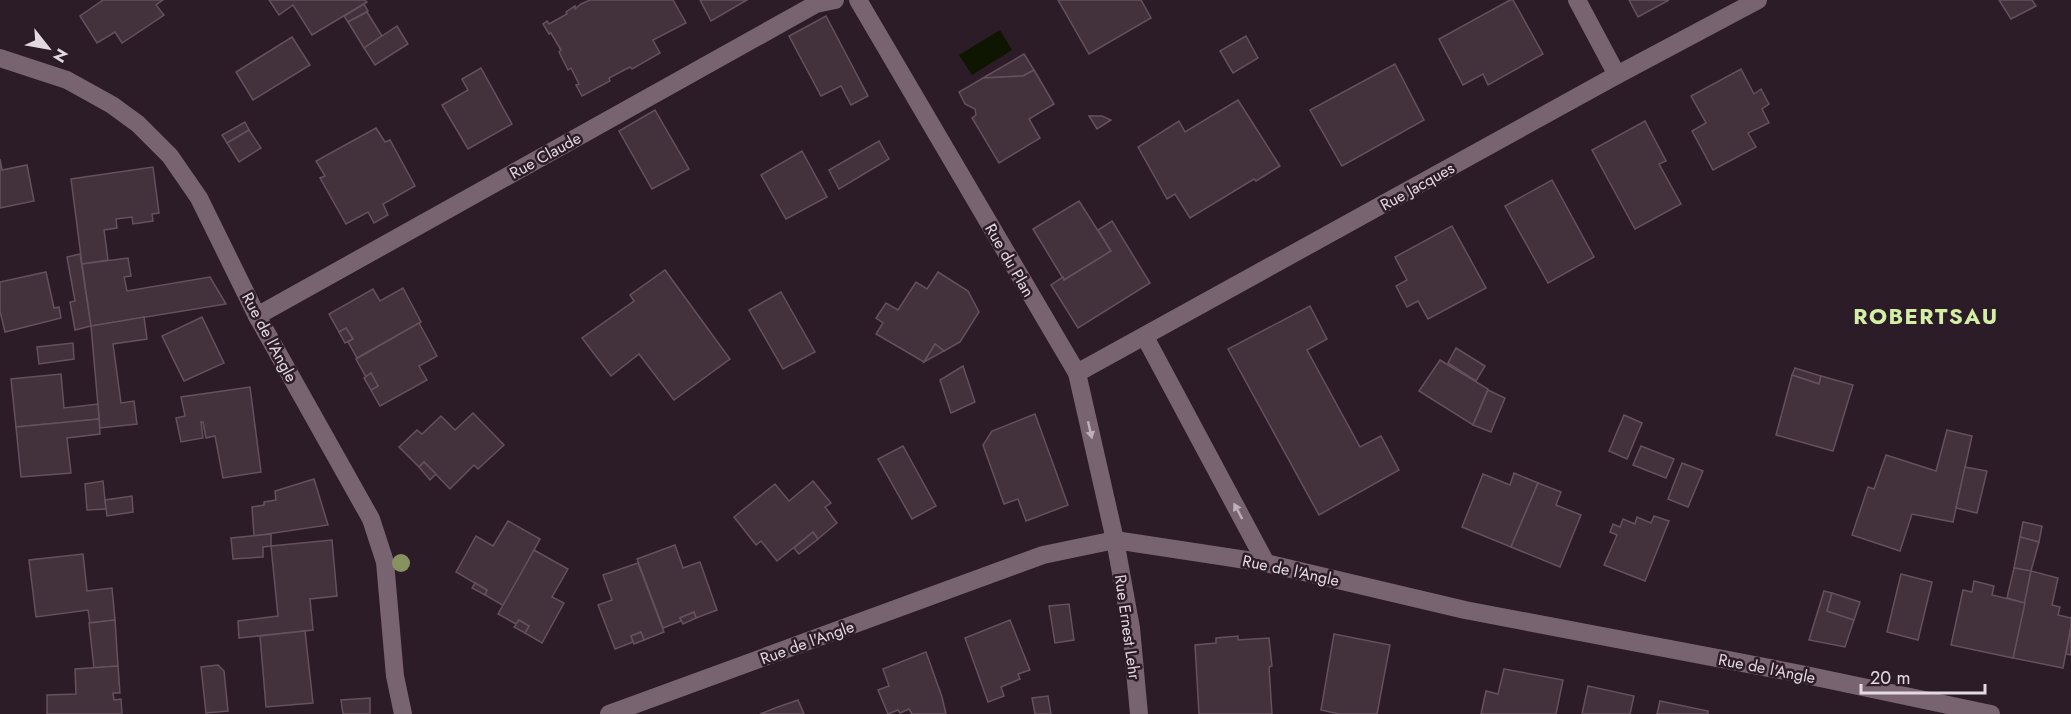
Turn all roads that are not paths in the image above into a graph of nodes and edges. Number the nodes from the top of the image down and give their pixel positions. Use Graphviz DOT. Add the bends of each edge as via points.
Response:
graph roads {
  1 [pos="836,0"];
  2 [pos="858,0"];
  3 [pos="1577,0"];
  4 [pos="1758,0"];
  5 [pos="0,58"];
  6 [pos="1617,75"];
  7 [pos="257,316"];
  8 [pos="1144,337"];
  9 [pos="1077,373"];
  10 [pos="1115,540"];
  11 [pos="1266,562"];
  12 [pos="403,714"];
  13 [pos="609,714"];
  14 [pos="1139,714"];
  15 [pos="1991,714"];
  1 -- 7 [label="street, Rue Claude" via="816,4"];
  2 -- 9 [label="street, Rue du Plan"];
  3 -- 6 [label="street"];
  4 -- 6 [label="street, Rue Jacques"];
  5 -- 7 [label="street, Rue de l'Angle" via="67,80 112,105 170,156 199,198"];
  6 -- 8 [label="street, Rue Jacques"];
  7 -- 12 [label="street, Rue de l'Angle" via="371,519 385,562 395,676"];
  8 -- 9 [label="street, Rue Jacques"];
  11 -- 8 [label="street, one-way"];
  9 -- 10 [label="street, Rue du Plan, one-way"];
  10 -- 11 [label="street, Rue de l'Angle"];
  10 -- 13 [label="street, Rue de l'Angle" via="1043,555"];
  10 -- 14 [label="street, Rue Ernest Lehr" via="1131,628"];
  11 -- 15 [label="street, Rue de l'Angle" via="1465,610"];
}
